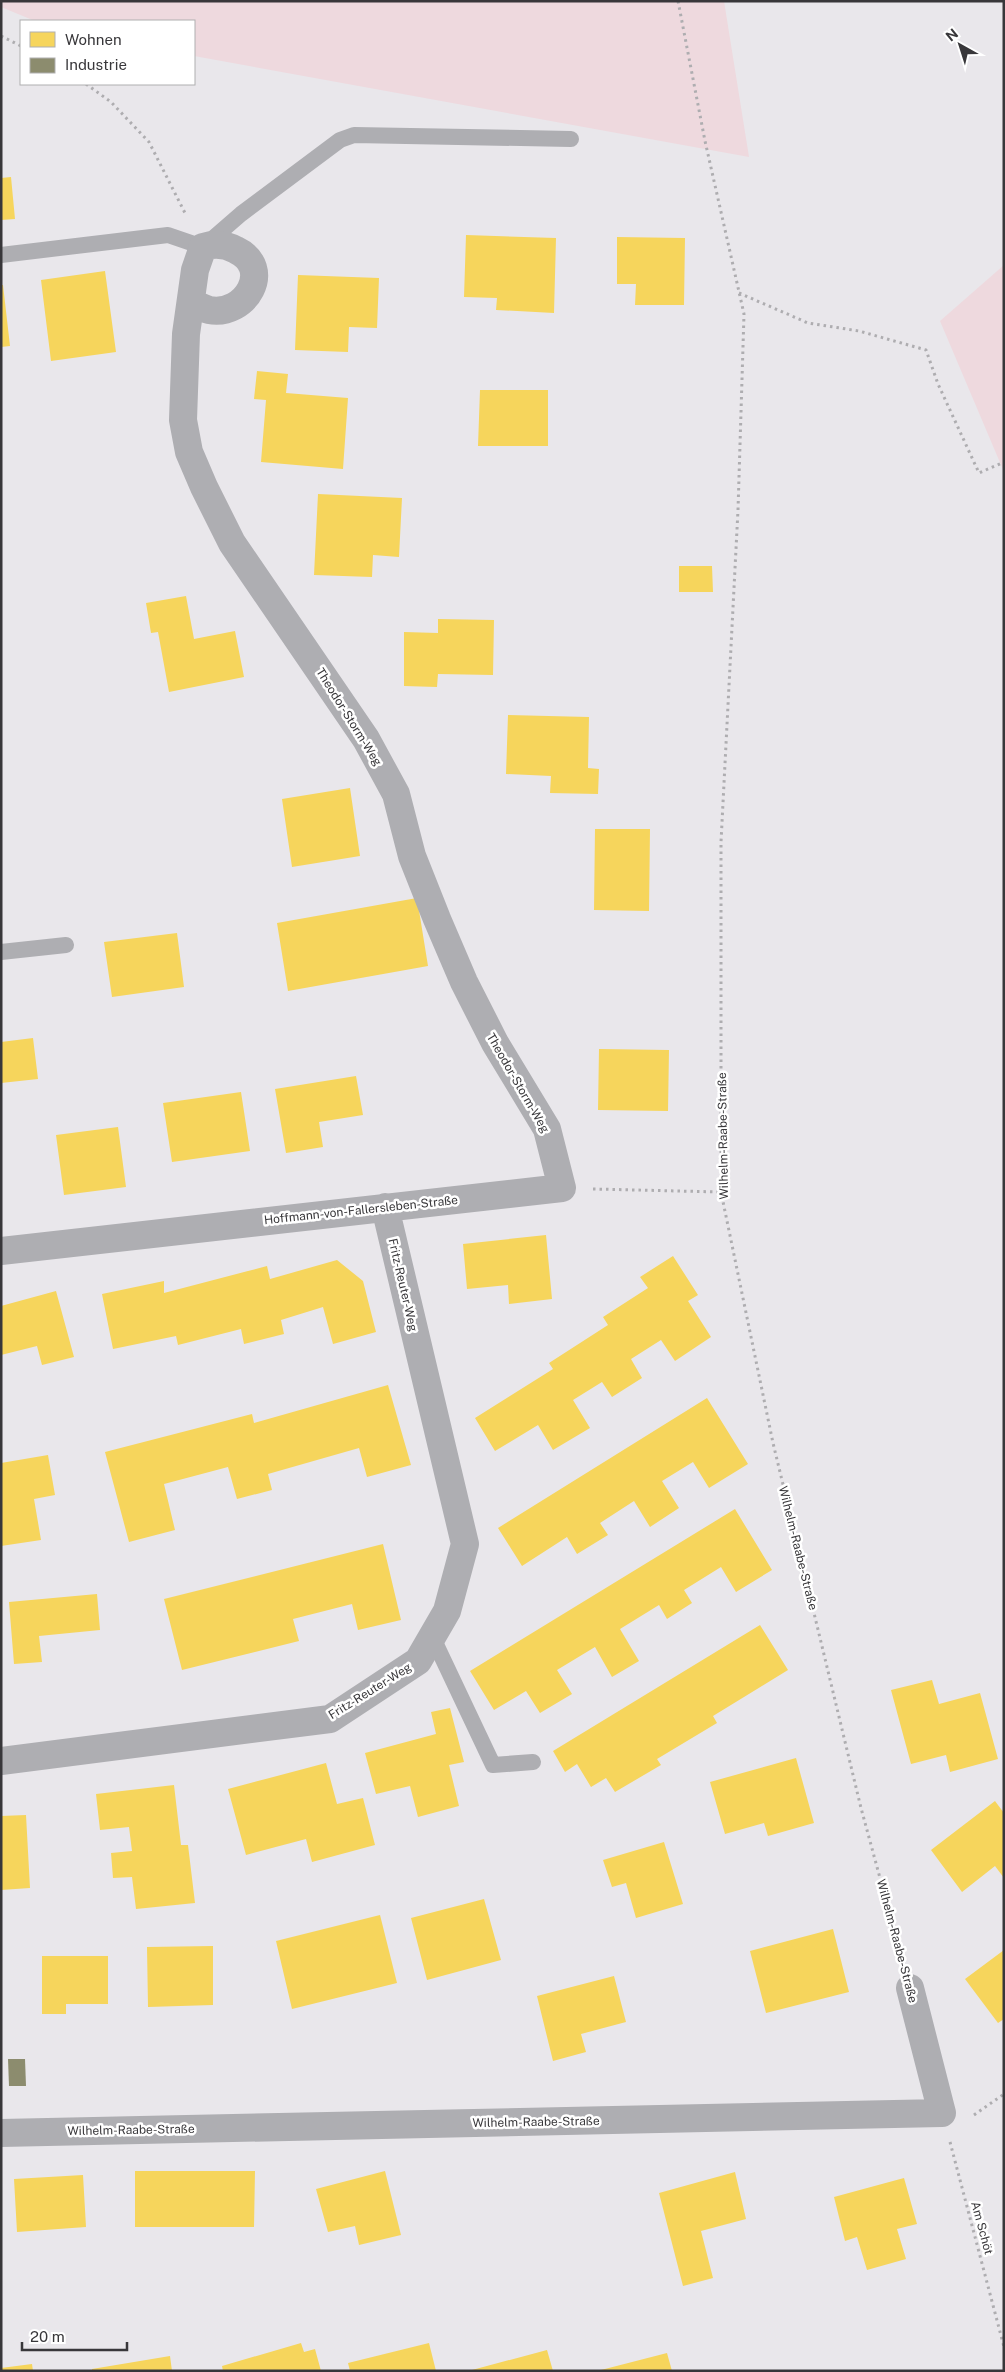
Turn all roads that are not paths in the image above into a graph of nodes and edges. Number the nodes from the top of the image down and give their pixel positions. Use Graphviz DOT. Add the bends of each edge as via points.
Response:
graph roads {
  1 [pos="571,139"];
  2 [pos="203,247"];
  3 [pos="1,255"];
  4 [pos="191,303"];
  5 [pos="66,945"];
  6 [pos="1,952"];
  7 [pos="562,1188"];
  8 [pos="385,1208"];
  9 [pos="1,1251"];
  10 [pos="432,1636"];
  11 [pos="1,1761"];
  12 [pos="533,1762"];
  13 [pos="910,1988"];
  14 [pos="1,2133"];
  1 -- 2 [label="lane" via="354,135 340,140 241,214"];
  2 -- 3 [label="lane" via="168,236"];
  2 -- 4 [label="street, Theodor-Storm-Weg" via="194,270"];
  2 -- 4 [label="street" via="214,243 230,246 245,254 253,266 254,281 248,295 232,308 210,310"];
  4 -- 7 [label="street, Theodor-Storm-Weg" via="186,334 183,420 189,452 232,543 366,739 396,794 412,856 437,919 495,1043 547,1129"];
  5 -- 6 [label="lane"];
  7 -- 8 [label="street, Hoffmann-von-Fallersleben-Straße"];
  8 -- 9 [label="street, Hoffmann-von-Fallersleben-Straße"];
  8 -- 10 [label="street, Fritz-Reuter-Weg" via="464,1544 447,1612"];
  10 -- 11 [label="street, Fritz-Reuter-Weg" via="418,1661 330,1719"];
  10 -- 12 [label="lane" via="493,1765"];
  13 -- 14 [label="street, Wilhelm-Raabe-Straße" via="942,2113"];
}
